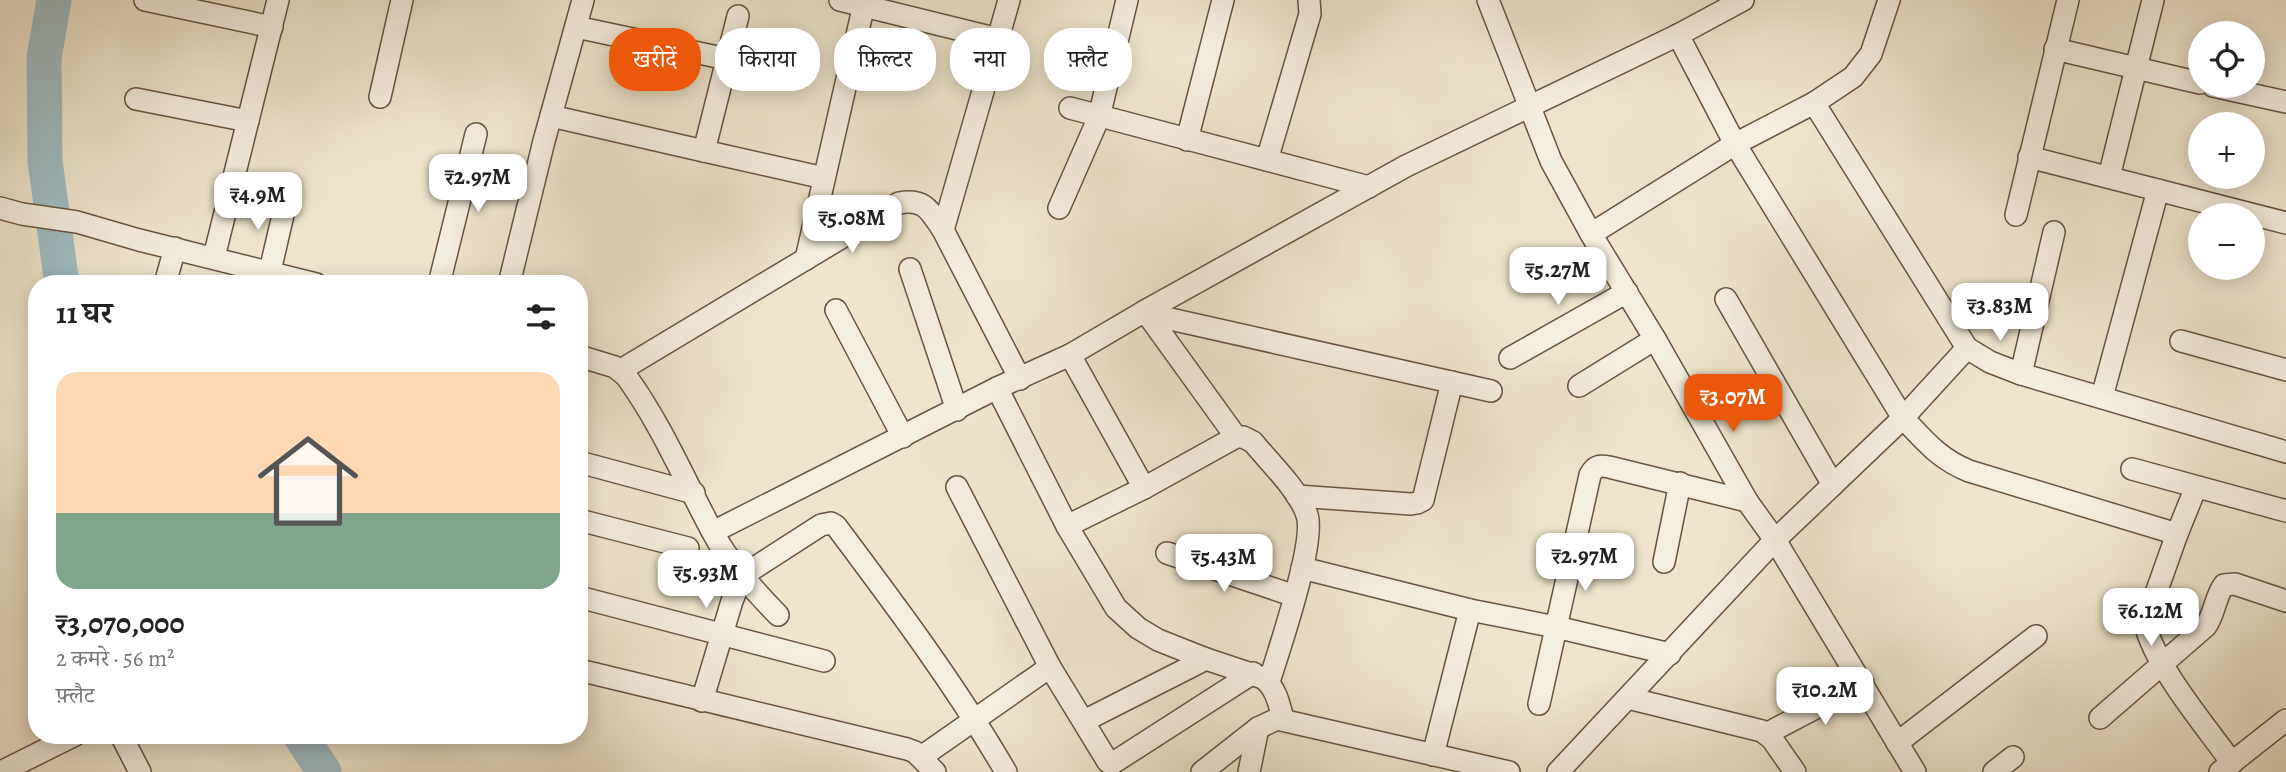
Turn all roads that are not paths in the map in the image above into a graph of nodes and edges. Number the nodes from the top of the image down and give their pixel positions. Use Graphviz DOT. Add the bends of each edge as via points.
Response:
graph roads {
  1 [pos="145,0"];
  2 [pos="278,0"];
  3 [pos="402,0"];
  4 [pos="583,0"];
  5 [pos="840,0"];
  6 [pos="1009,0"];
  7 [pos="1127,0"];
  8 [pos="1223,0"];
  9 [pos="1309,0"];
  10 [pos="1488,0"];
  11 [pos="1744,0"];
  12 [pos="1889,0"];
  13 [pos="2068,0"];
  14 [pos="2153,0"];
  15 [pos="864,3"];
  16 [pos="738,16"];
  17 [pos="272,27"];
  18 [pos="576,27"];
  19 [pos="735,28"];
  20 [pos="957,28"];
  21 [pos="1001,28"];
  22 [pos="1678,35"];
  23 [pos="2055,49"];
  24 [pos="715,56"];
  25 [pos="2136,68"];
  26 [pos="2188,80"];
  27 [pos="719,91"];
  28 [pos="983,91"];
  29 [pos="380,97"];
  30 [pos="2265,97"];
  31 [pos="136,99"];
  32 [pos="2286,102"];
  33 [pos="1814,103"];
  34 [pos="1529,107"];
  35 [pos="1070,108"];
  36 [pos="551,116"];
  37 [pos="1099,117"];
  38 [pos="248,121"];
  39 [pos="476,134"];
  40 [pos="1187,140"];
  41 [pos="1735,144"];
  42 [pos="705,150"];
  43 [pos="2029,157"];
  44 [pos="1267,160"];
  45 [pos="2109,177"];
  46 [pos="824,178"];
  47 [pos="1368,187"];
  48 [pos="289,189"];
  49 [pos="2158,190"];
  50 [pos="0,208"];
  51 [pos="1059,208"];
  52 [pos="2016,215"];
  53 [pos="2286,223"];
  54 [pos="943,230"];
  55 [pos="2054,232"];
  56 [pos="1591,234"];
  57 [pos="174,248"];
  58 [pos="214,257"];
  59 [pos="806,259"];
  60 [pos="910,269"];
  61 [pos="167,275"];
  62 [pos="260,275"];
  63 [pos="269,275"];
  64 [pos="441,275"];
  65 [pos="511,275"];
  66 [pos="1627,292"];
  67 [pos="1726,299"];
  68 [pos="836,310"];
  69 [pos="1146,312"];
  70 [pos="1655,339"];
  71 [pos="2181,341"];
  72 [pos="1967,348"];
  73 [pos="1070,355"];
  74 [pos="1510,358"];
  75 [pos="588,359"];
  76 [pos="621,370"];
  77 [pos="2286,370"];
  78 [pos="2021,374"];
  79 [pos="1020,379"];
  80 [pos="1452,382"];
  81 [pos="1579,386"];
  82 [pos="997,388"];
  83 [pos="1491,391"];
  84 [pos="2102,397"];
  85 [pos="957,410"];
  86 [pos="1903,418"];
  87 [pos="903,437"];
  88 [pos="1236,437"];
  89 [pos="2286,452"];
  90 [pos="588,464"];
  91 [pos="2132,470"];
  92 [pos="1680,483"];
  93 [pos="1833,485"];
  94 [pos="957,487"];
  95 [pos="2196,487"];
  96 [pos="1144,488"];
  97 [pos="694,493"];
  98 [pos="1297,496"];
  99 [pos="1747,500"];
  100 [pos="2286,511"];
  101 [pos="588,522"];
  102 [pos="1067,526"];
  103 [pos="713,533"];
  104 [pos="2177,534"];
  105 [pos="1775,540"];
  106 [pos="688,548"];
  107 [pos="1167,553"];
  108 [pos="1664,562"];
  109 [pos="1302,568"];
  110 [pos="742,576"];
  111 [pos="1294,596"];
  112 [pos="588,599"];
  113 [pos="2286,601"];
  114 [pos="1470,610"];
  115 [pos="778,615"];
  116 [pos="1556,627"];
  117 [pos="722,636"];
  118 [pos="2036,636"];
  119 [pos="1670,654"];
  120 [pos="1206,659"];
  121 [pos="824,662"];
  122 [pos="2163,665"];
  123 [pos="1050,667"];
  124 [pos="588,672"];
  125 [pos="1261,678"];
  126 [pos="1863,683"];
  127 [pos="1628,698"];
  128 [pos="702,701"];
  129 [pos="1539,704"];
  130 [pos="1283,719"];
  131 [pos="2100,719"];
  132 [pos="976,720"];
  133 [pos="2286,720"];
  134 [pos="1084,722"];
  135 [pos="1258,728"];
  136 [pos="1766,734"];
  137 [pos="1897,743"];
  138 [pos="57,744"];
  139 [pos="126,744"];
  140 [pos="1433,755"];
  141 [pos="2013,757"];
  142 [pos="928,765"];
  143 [pos="2226,767"];
  144 [pos="1,772"];
  145 [pos="140,772"];
  146 [pos="1006,772"];
  147 [pos="1202,772"];
  148 [pos="1249,772"];
  149 [pos="1509,772"];
  150 [pos="1558,772"];
  151 [pos="1795,772"];
  152 [pos="1915,772"];
  153 [pos="1994,772"];
  1 -- 17 [label="street"];
  2 -- 17 [label="street"];
  3 -- 29 [label="street"];
  4 -- 18 [label="street"];
  5 -- 15 [label="street"];
  6 -- 21 [label="street"];
  7 -- 37 [label="street"];
  8 -- 40 [label="street"];
  9 -- 44 [label="street" via="1310,14"];
  10 -- 34 [label="street"];
  11 -- 22 [label="street"];
  12 -- 33 [label="street" via="1877,41 1863,66"];
  13 -- 23 [label="street"];
  14 -- 25 [label="street"];
  15 -- 20 [label="street"];
  15 -- 46 [label="street"];
  16 -- 19 [label="street"];
  17 -- 38 [label="street"];
  18 -- 24 [label="street"];
  18 -- 36 [label="street"];
  22 -- 34 [label="street"];
  22 -- 41 [label="street"];
  23 -- 25 [label="street"];
  23 -- 43 [label="street"];
  25 -- 26 [label="street"];
  25 -- 45 [label="street"];
  27 -- 42 [label="street"];
  28 -- 54 [label="street"];
  30 -- 32 [label="street"];
  31 -- 38 [label="street"];
  33 -- 41 [label="street"];
  33 -- 72 [label="street"];
  34 -- 47 [label="street"];
  34 -- 56 [label="street" via="1551,161"];
  35 -- 37 [label="street"];
  36 -- 42 [label="street"];
  36 -- 65 [label="street"];
  37 -- 40 [label="street"];
  37 -- 51 [label="street"];
  38 -- 58 [label="street"];
  39 -- 64 [label="street"];
  40 -- 44 [label="street"];
  41 -- 56 [label="street"];
  41 -- 86 [label="street"];
  42 -- 46 [label="street"];
  43 -- 45 [label="street"];
  43 -- 52 [label="street"];
  44 -- 47 [label="street"];
  45 -- 49 [label="street"];
  46 -- 59 [label="street"];
  47 -- 69 [label="street"];
  48 -- 63 [label="street"];
  49 -- 53 [label="street"];
  49 -- 84 [label="street"];
  50 -- 57 [label="street" via="77,222"];
  54 -- 59 [label="street" via="928,208 910,201 899,203"];
  54 -- 79 [label="street"];
  55 -- 78 [label="street"];
  56 -- 66 [label="street"];
  57 -- 58 [label="street"];
  57 -- 61 [label="street"];
  58 -- 62 [label="street"];
  59 -- 76 [label="street"];
  60 -- 85 [label="street"];
  66 -- 70 [label="street"];
  66 -- 74 [label="street"];
  67 -- 93 [label="street"];
  68 -- 87 [label="street"];
  69 -- 73 [label="street"];
  69 -- 80 [label="street"];
  69 -- 88 [label="street"];
  70 -- 81 [label="street"];
  70 -- 99 [label="street"];
  71 -- 77 [label="street"];
  72 -- 78 [label="street"];
  72 -- 86 [label="street"];
  73 -- 79 [label="street"];
  73 -- 96 [label="street"];
  75 -- 76 [label="street"];
  76 -- 97 [label="street"];
  78 -- 84 [label="street"];
  79 -- 82 [label="street"];
  80 -- 83 [label="street"];
  80 -- 98 [label="street" via="1423,500 1411,504"];
  82 -- 85 [label="street"];
  82 -- 102 [label="street"];
  84 -- 89 [label="street"];
  85 -- 87 [label="street"];
  86 -- 93 [label="street"];
  86 -- 104 [label="street" via="1934,451 1956,466"];
  87 -- 103 [label="street"];
  88 -- 96 [label="street"];
  88 -- 98 [label="street" via="1253,442"];
  90 -- 97 [label="street"];
  91 -- 95 [label="street"];
  92 -- 99 [label="street"];
  92 -- 108 [label="street"];
  92 -- 116 [label="street" via="1609,467 1594,468"];
  93 -- 105 [label="street"];
  94 -- 123 [label="street"];
  95 -- 100 [label="street"];
  95 -- 104 [label="street"];
  96 -- 102 [label="street"];
  97 -- 103 [label="street"];
  98 -- 109 [label="street" via="1308,516"];
  99 -- 105 [label="street"];
  101 -- 106 [label="street"];
  102 -- 120 [label="street" via="1106,594 1128,620 1158,640"];
  103 -- 110 [label="street"];
  104 -- 122 [label="street" via="2145,624"];
  105 -- 119 [label="street"];
  105 -- 126 [label="street"];
  107 -- 111 [label="street"];
  109 -- 111 [label="street"];
  109 -- 114 [label="street"];
  110 -- 115 [label="street"];
  110 -- 117 [label="street"];
  110 -- 132 [label="street" via="827,523 836,526"];
  111 -- 125 [label="street"];
  112 -- 117 [label="street"];
  113 -- 122 [label="street" via="2235,584 2224,585 2206,626"];
  114 -- 116 [label="street"];
  114 -- 140 [label="street"];
  116 -- 119 [label="street"];
  116 -- 129 [label="street"];
  117 -- 121 [label="street"];
  117 -- 128 [label="street"];
  118 -- 137 [label="street"];
  119 -- 127 [label="street"];
  120 -- 125 [label="street"];
  120 -- 134 [label="street"];
  122 -- 131 [label="street"];
  122 -- 143 [label="street"];
  123 -- 132 [label="street"];
  123 -- 134 [label="street"];
  124 -- 128 [label="street"];
  125 -- 130 [label="street" via="1276,692"];
  125 -- 134 [label="street" via="1113,763 1106,760"];
  126 -- 136 [label="street"];
  126 -- 137 [label="street"];
  127 -- 136 [label="street"];
  127 -- 150 [label="street"];
  128 -- 142 [label="street" via="906,749"];
  130 -- 135 [label="street"];
  130 -- 140 [label="street"];
  132 -- 142 [label="street"];
  132 -- 146 [label="street"];
  133 -- 143 [label="street"];
  135 -- 147 [label="street"];
  135 -- 148 [label="street"];
  136 -- 151 [label="street"];
  137 -- 152 [label="street"];
  138 -- 144 [label="street"];
  139 -- 145 [label="street"];
  140 -- 149 [label="street"];
  141 -- 153 [label="street"];
}
